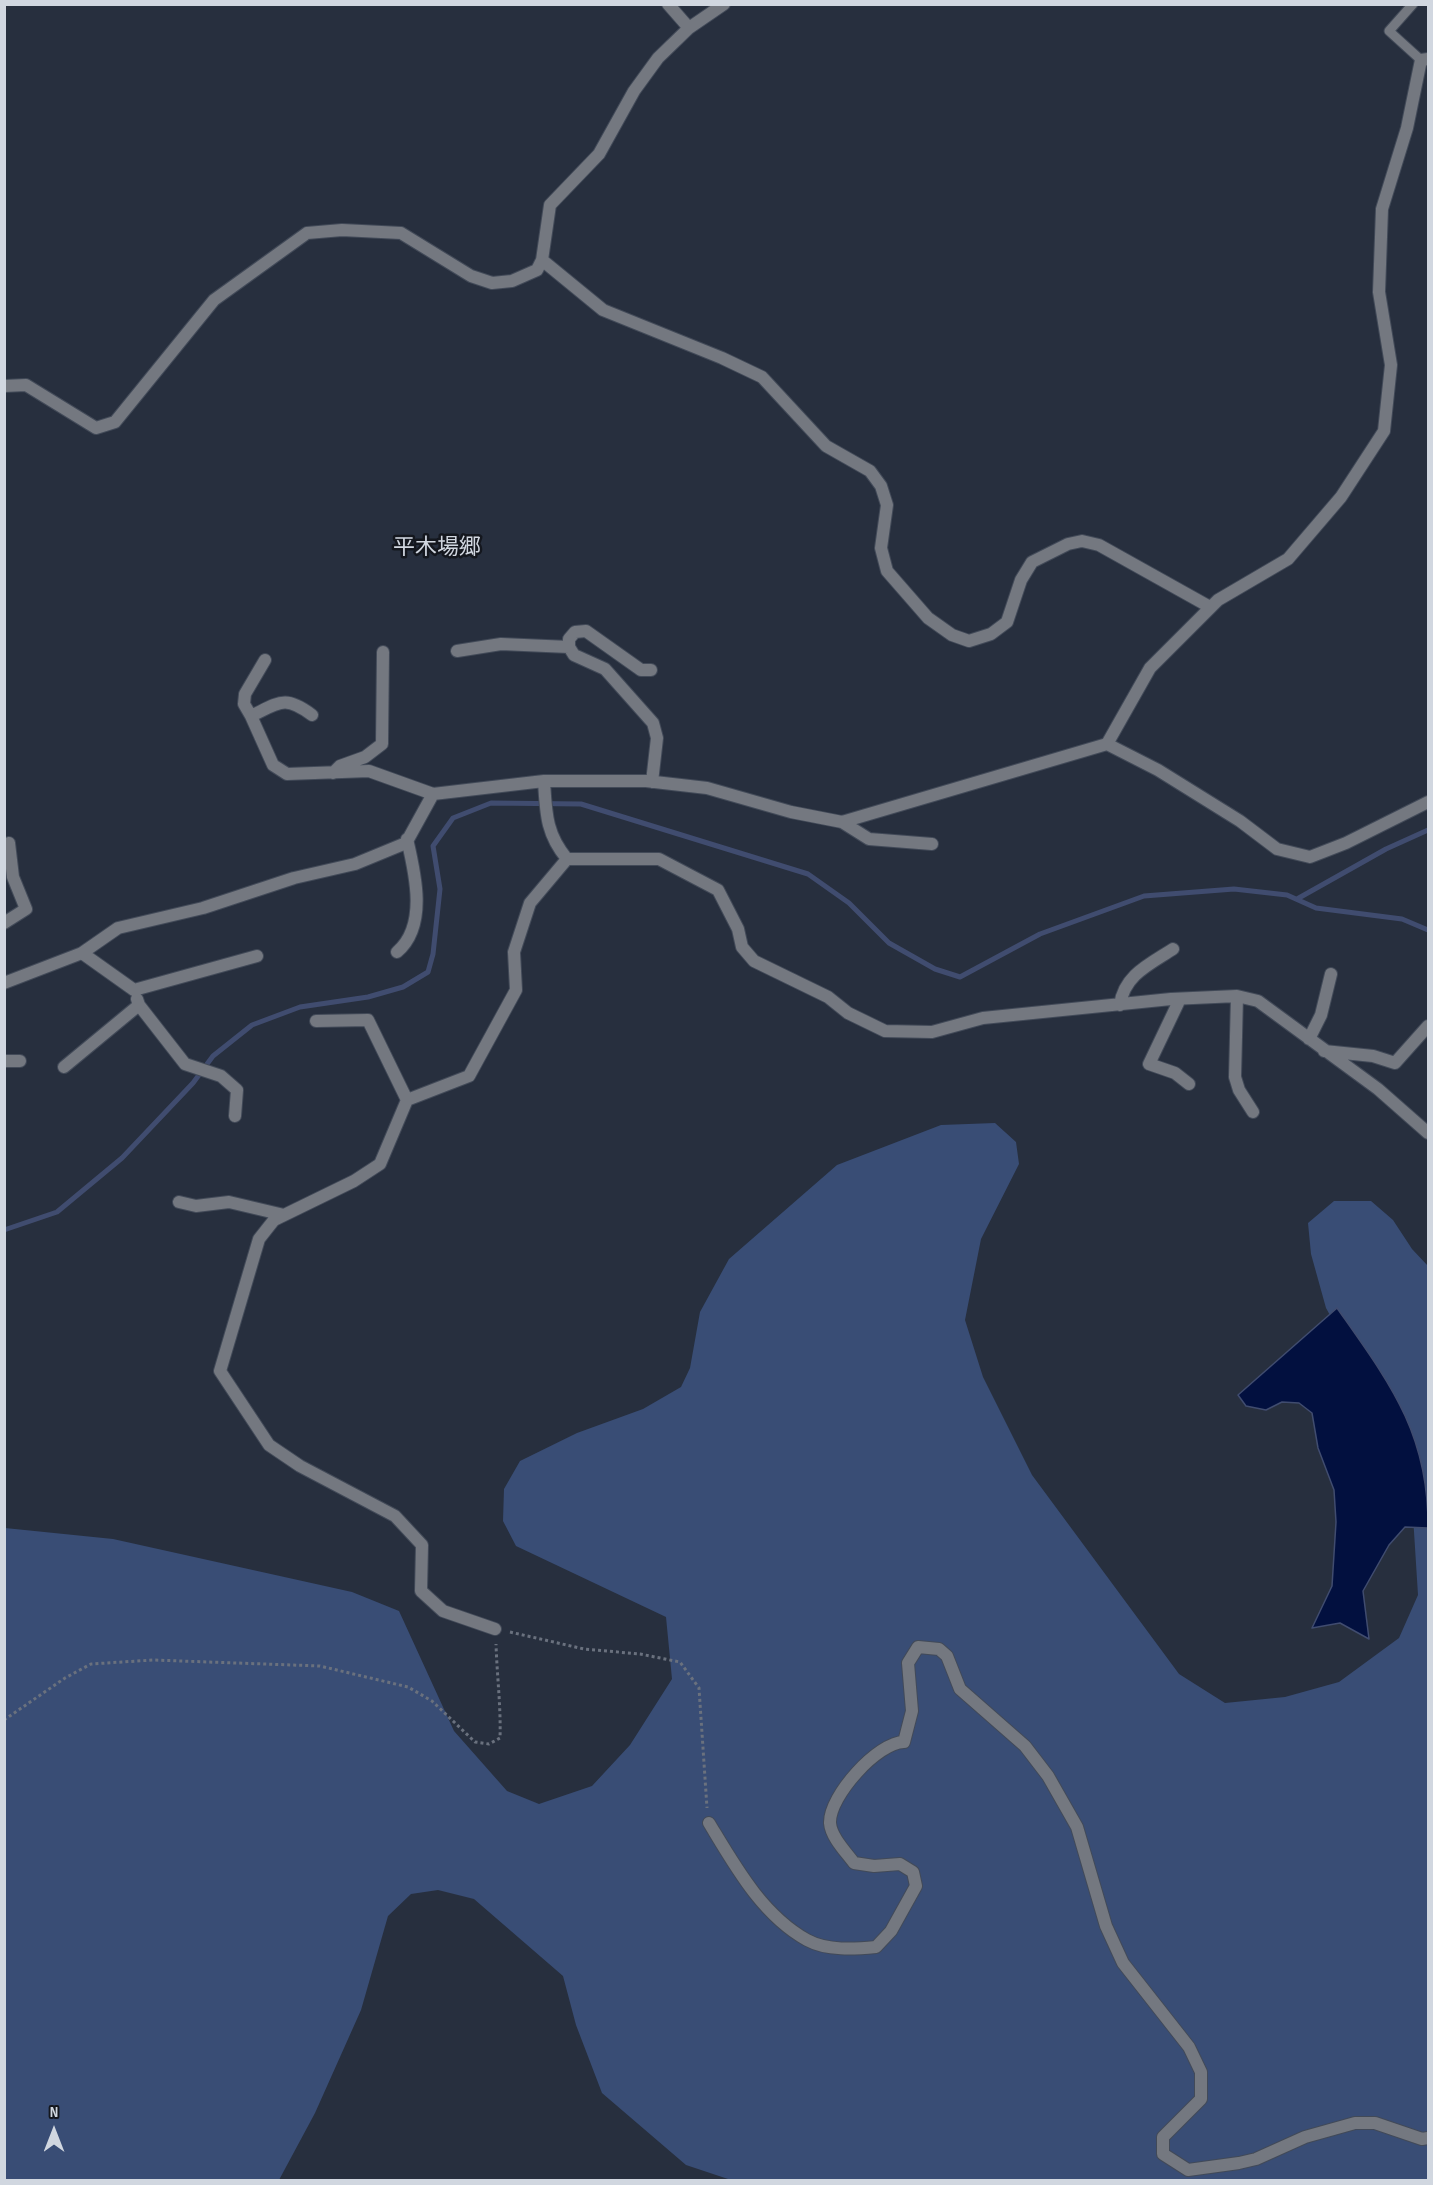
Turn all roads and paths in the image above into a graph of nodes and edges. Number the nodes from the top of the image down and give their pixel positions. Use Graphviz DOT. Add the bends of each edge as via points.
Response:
graph roads {
  1 [pos="668,4"];
  2 [pos="724,4"];
  3 [pos="1413,4"];
  4 [pos="689,28"];
  5 [pos="1425,59"];
  6 [pos="542,260"];
  7 [pos="4,386"];
  8 [pos="1210,608"];
  9 [pos="569,647"];
  10 [pos="457,651"];
  11 [pos="383,652"];
  12 [pos="265,660"];
  13 [pos="651,670"];
  14 [pos="312,715"];
  15 [pos="251,716"];
  16 [pos="1107,744"];
  17 [pos="332,774"];
  18 [pos="652,782"];
  19 [pos="545,786"];
  20 [pos="433,794"];
  21 [pos="1428,802"];
  22 [pos="842,822"];
  23 [pos="407,839"];
  24 [pos="9,843"];
  25 [pos="932,844"];
  26 [pos="567,859"];
  27 [pos="4,923"];
  28 [pos="1173,949"];
  29 [pos="397,952"];
  30 [pos="82,953"];
  31 [pos="257,956"];
  32 [pos="1331,975"];
  33 [pos="4,983"];
  34 [pos="134,990"];
  35 [pos="1237,996"];
  36 [pos="1180,999"];
  37 [pos="139,1005"];
  38 [pos="1120,1005"];
  39 [pos="316,1021"];
  40 [pos="1428,1026"];
  41 [pos="1309,1039"];
  42 [pos="1323,1050"];
  43 [pos="4,1061"];
  44 [pos="20,1061"];
  45 [pos="64,1067"];
  46 [pos="1189,1084"];
  47 [pos="407,1100"];
  48 [pos="1253,1112"];
  49 [pos="236,1116"];
  50 [pos="1428,1133"];
  51 [pos="179,1202"];
  52 [pos="284,1215"];
  53 [pos="495,1629"];
  54 [pos="4,1720"];
  55 [pos="710,1823"];
  56 [pos="1428,2138"];
  1 -- 4 [label="street"];
  2 -- 4 [label="street"];
  3 -- 5 [label="lane" via="1389,31"];
  4 -- 6 [label="street" via="658,58 634,90 599,154 550,205"];
  5 -- 8 [label="street" via="1382,209 1379,292 1391,365 1384,430 1341,497 1288,560"];
  6 -- 7 [label="street" via="537,270 512,281 492,283 471,276 401,233 307,233 214,300 115,422 96,428 26,385"];
  6 -- 8 [label="street" via="603,310 762,377 826,446 870,471 881,486 887,505 881,548 887,571 928,618 952,635 969,641 991,634 1007,622 1021,580 1032,562 1082,541 1099,545"];
  8 -- 16 [label="street" via="1150,668"];
  9 -- 10 [label="street" via="501,644"];
  9 -- 13 [label="street" via="574,632 586,631 641,670"];
  9 -- 18 [label="street" via="574,655 605,669 653,723 657,738"];
  11 -- 17 [label="street" via="382,744 365,758 340,766"];
  12 -- 15 [label="street" via="245,694 244,704"];
  14 -- 15 [label="street" via="296,703 283,701"];
  15 -- 17 [label="street" via="273,765 287,774"];
  16 -- 21 [label="street" via="1240,821 1277,849 1310,857"];
  16 -- 22 [label="street"];
  17 -- 20 [label="street" via="369,771"];
  18 -- 19 [label="street"];
  18 -- 22 [label="street" via="707,788"];
  19 -- 20 [label="street"];
  19 -- 26 [label="street" via="553,842"];
  20 -- 23 [label="street"];
  22 -- 25 [label="street" via="869,839"];
  23 -- 29 [label="street" via="417,880 415,911 413,930"];
  23 -- 30 [label="street" via="355,864 118,928"];
  24 -- 27 [label="street" via="13,877 26,909"];
  26 -- 38 [label="street" via="659,859 718,890 738,929 742,947 754,961 828,997 848,1013 885,1031 932,1032 983,1018"];
  26 -- 47 [label="street" via="530,903 514,952 516,990 469,1076"];
  28 -- 38 [label="street" via="1140,969 1122,991"];
  30 -- 33 [label="street"];
  30 -- 34 [label="street"];
  31 -- 34 [label="street"];
  32 -- 41 [label="street" via="1321,1015"];
  34 -- 37 [label="street"];
  35 -- 36 [label="street"];
  35 -- 41 [label="street" via="1258,1001"];
  35 -- 48 [label="street" via="1235,1077"];
  36 -- 38 [label="street"];
  36 -- 46 [label="street" via="1149,1064 1175,1073"];
  37 -- 45 [label="street"];
  37 -- 49 [label="street" via="185,1065 215,1074 237,1090"];
  39 -- 47 [label="street" via="368,1020"];
  40 -- 42 [label="street" via="1395,1063"];
  41 -- 42 [label="street"];
  42 -- 50 [label="street" via="1378,1089"];
  43 -- 44 [label="street"];
  47 -- 52 [label="street" via="380,1164"];
  51 -- 52 [label="street" via="196,1206 229,1202"];
  52 -- 53 [label="street" via="274,1220 259,1239 220,1371 269,1445 300,1466 395,1516 422,1545 421,1591 443,1611"];
  53 -- 54 [label="path" via="500,1738 489,1744 475,1742 432,1701 408,1687 320,1666 153,1660 91,1664"];
  53 -- 55 [label="path" via="584,1649 681,1662 699,1688"];
  55 -- 56 [label="street" via="745,1882 808,1941 850,1949 876,1947 891,1931 916,1886 913,1872 900,1864 854,1863 830,1824 834,1807 858,1769 892,1742 904,1742 912,1711 908,1663 918,1647 939,1649 948,1656 960,1689 1025,1746 1047,1776 1077,1827 1106,1926 1124,1963 1189,2047 1201,2072 1201,2099 1163,2137 1163,2154 1188,2170 1239,2163 1354,2123 1375,2123"];
}
